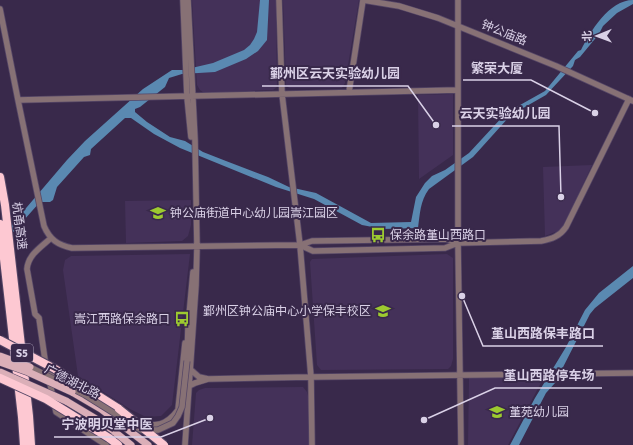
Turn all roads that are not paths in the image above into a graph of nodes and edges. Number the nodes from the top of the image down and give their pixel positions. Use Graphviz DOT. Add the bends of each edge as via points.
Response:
graph roads {
  1 [pos="184,0"];
  2 [pos="188,0"];
  3 [pos="279,0"];
  4 [pos="363,0"];
  5 [pos="458,0"];
  6 [pos="0,10"];
  7 [pos="458,26"];
  8 [pos="458,90"];
  9 [pos="349,92"];
  10 [pos="282,94"];
  11 [pos="190,96"];
  12 [pos="18,100"];
  13 [pos="631,100"];
  14 [pos="0,177"];
  15 [pos="0,224"];
  16 [pos="51,238"];
  17 [pos="458,243"];
  18 [pos="300,245"];
  19 [pos="195,247"];
  20 [pos="8,262"];
  21 [pos="188,327"];
  22 [pos="0,334"];
  23 [pos="0,340"];
  24 [pos="0,356"];
  25 [pos="34,358"];
  26 [pos="0,362"];
  27 [pos="30,367"];
  28 [pos="47,369"];
  29 [pos="191,370"];
  30 [pos="0,372"];
  31 [pos="633,373"];
  32 [pos="460,375"];
  33 [pos="311,377"];
  34 [pos="0,378"];
  35 [pos="208,379"];
  36 [pos="189,386"];
  37 [pos="147,430"];
  38 [pos="24,445"];
  39 [pos="31,445"];
  40 [pos="106,445"];
  41 [pos="118,445"];
  42 [pos="131,445"];
  43 [pos="148,445"];
  44 [pos="164,445"];
  45 [pos="185,445"];
  46 [pos="312,445"];
  47 [pos="461,445"];
  1 -- 11 [label="street"];
  2 -- 11 [label="street" via="193,82"];
  3 -- 10 [label="street"];
  4 -- 7 [label="street, 钟公庙路" via="418,11"];
  4 -- 9 [label="street"];
  5 -- 7 [label="street"];
  6 -- 12 [label="street"];
  7 -- 8 [label="street"];
  7 -- 13 [label="street, 钟公庙路"];
  8 -- 9 [label="street"];
  8 -- 17 [label="street"];
  9 -- 10 [label="street"];
  10 -- 11 [label="street"];
  10 -- 18 [label="street"];
  11 -- 12 [label="street"];
  11 -- 19 [label="street"];
  11 -- 19 [label="street" via="196,164"];
  12 -- 16 [label="street" via="44,226"];
  13 -- 17 [label="street" via="562,233 551,240 541,242"];
  14 -- 20 [label="highway, 杭甬高速 / S5" via="5,205"];
  15 -- 20 [label="highway, 杭甬高速 / S5"];
  16 -- 19 [label="street" via="60,246 72,248"];
  16 -- 28 [label="street" via="33,254 27,264"];
  17 -- 18 [label="street" via="447,239 432,239 312,241"];
  17 -- 18 [label="street" via="445,248 313,251"];
  17 -- 32 [label="street"];
  18 -- 19 [label="street"];
  18 -- 33 [label="street"];
  19 -- 21 [label="street"];
  19 -- 29 [label="street" via="196,285"];
  20 -- 38 [label="highway, 杭甬高速 / S5"];
  20 -- 39 [label="highway, 杭甬高速 / S5"];
  21 -- 28 [label="street" via="178,410 172,417 156,425 137,423"];
  21 -- 37 [label="street, bridge" via="182,407 173,423 158,430"];
  22 -- 25 [label="highway, bridge"];
  23 -- 25 [label="highway, bridge"];
  24 -- 27 [label="main road, bridge"];
  25 -- 37 [label="highway, bridge" via="119,409"];
  26 -- 43 [label="main road, 广德湖北路, bridge" via="72,392"];
  27 -- 37 [label="street, bridge" via="85,395 141,430"];
  28 -- 40 [label="street" via="56,412"];
  29 -- 35 [label="street" via="199,377"];
  29 -- 36 [label="street"];
  30 -- 42 [label="main road, 广德湖北路, bridge" via="66,402 106,425"];
  31 -- 32 [label="street"];
  32 -- 33 [label="street"];
  32 -- 47 [label="street"];
  33 -- 35 [label="street"];
  33 -- 46 [label="street"];
  34 -- 41 [label="highway, bridge" via="78,417"];
  35 -- 36 [label="street"];
  36 -- 45 [label="street"];
  37 -- 44 [label="highway, bridge"];
}
